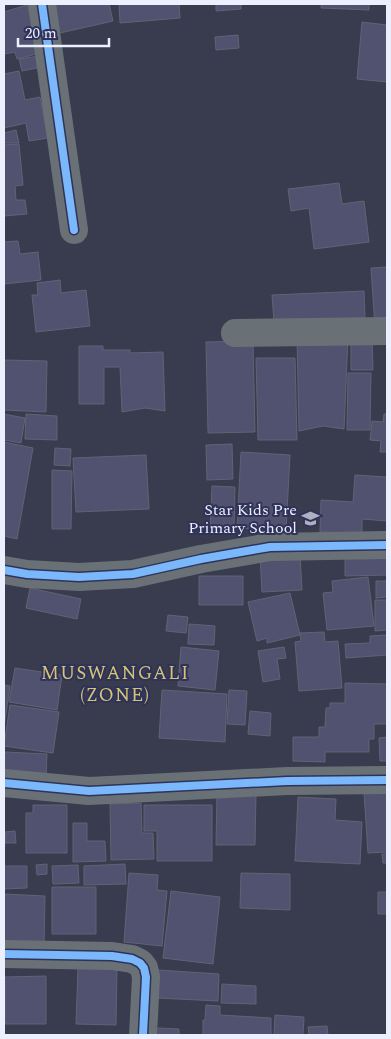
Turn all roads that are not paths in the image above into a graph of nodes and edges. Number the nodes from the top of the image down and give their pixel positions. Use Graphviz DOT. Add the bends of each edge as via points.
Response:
graph roads {
  1 [pos="42,4"];
  2 [pos="74,230"];
  3 [pos="387,331"];
  4 [pos="235,333"];
  5 [pos="387,545"];
  6 [pos="4,570"];
  7 [pos="387,780"];
  8 [pos="4,784"];
  9 [pos="4,954"];
  10 [pos="144,1035"];
  1 -- 2 [label="street"];
  3 -- 4 [label="street"];
  5 -- 6 [label="street" via="270,547 132,574 79,577"];
  7 -- 8 [label="street" via="287,781 89,791"];
  9 -- 10 [label="street" via="112,956 136,960 144,968 146,977"];
}
